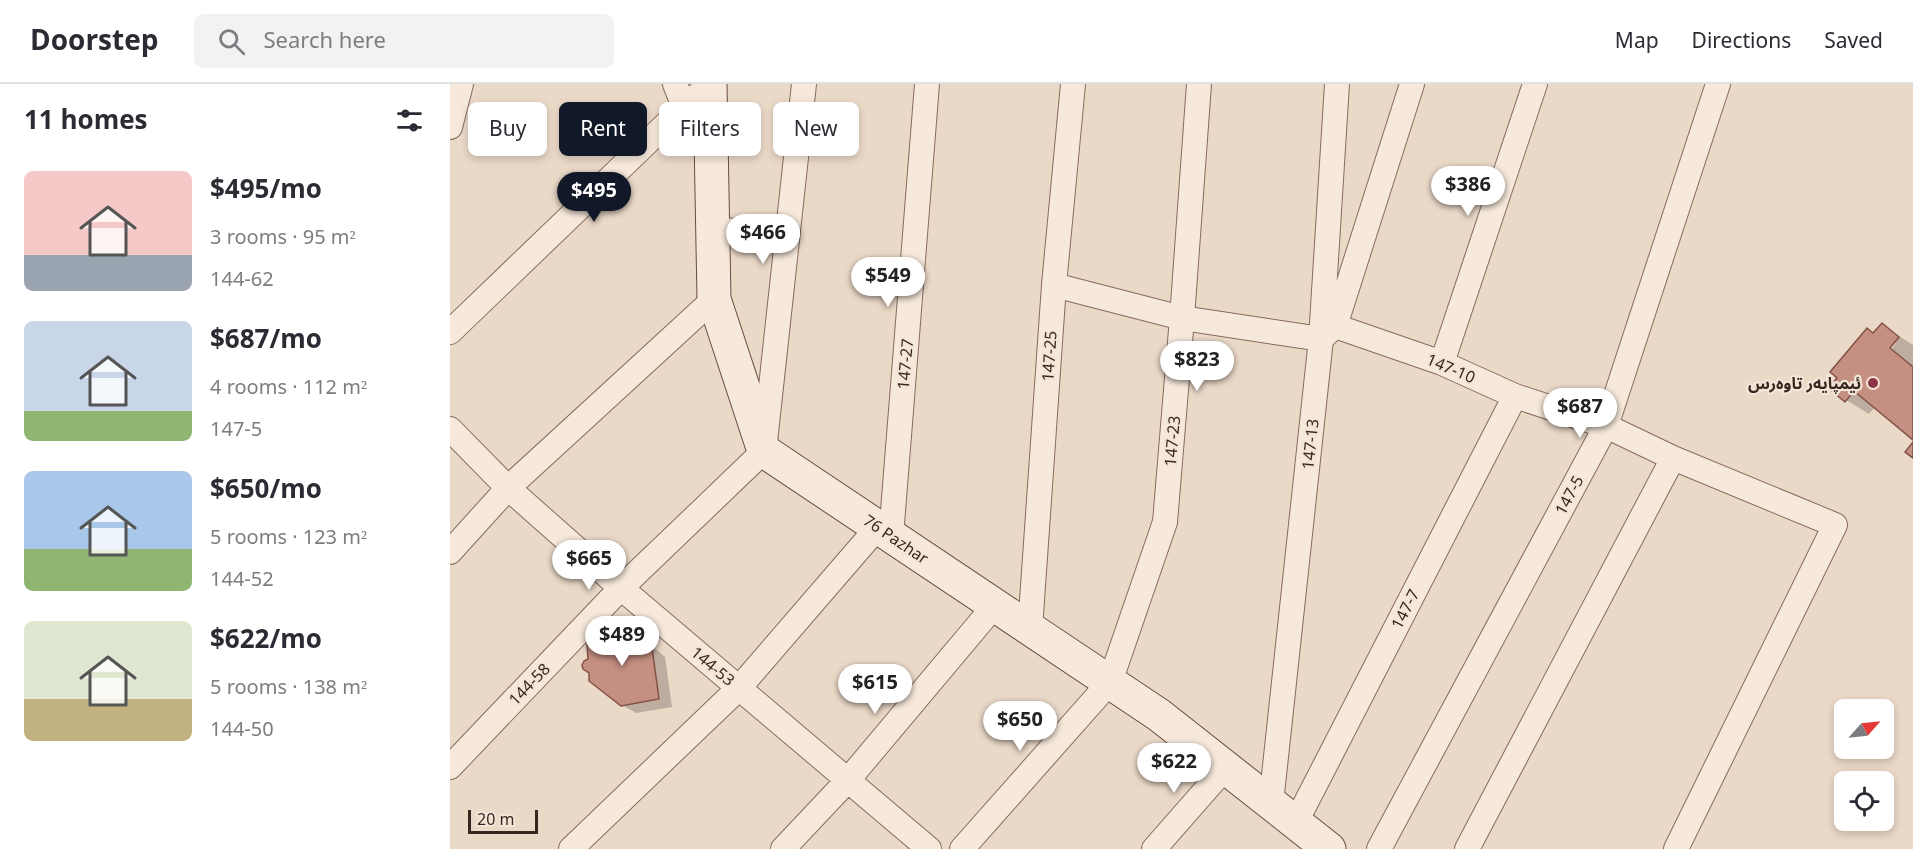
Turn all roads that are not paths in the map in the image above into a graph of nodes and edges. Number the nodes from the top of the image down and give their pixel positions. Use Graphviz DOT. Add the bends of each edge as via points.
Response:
graph roads {
  1 [pos="461,84"];
  2 [pos="675,84"];
  3 [pos="710,84"];
  4 [pos="804,84"];
  5 [pos="927,84"];
  6 [pos="1073,84"];
  7 [pos="1199,84"];
  8 [pos="1337,84"];
  9 [pos="1412,84"];
  10 [pos="1535,84"];
  11 [pos="1718,84"];
  12 [pos="682,102"];
  13 [pos="690,102"];
  14 [pos="450,127"];
  15 [pos="659,131"];
  16 [pos="788,229"];
  17 [pos="712,231"];
  18 [pos="1054,285"];
  19 [pos="714,299"];
  20 [pos="1182,318"];
  21 [pos="1328,332"];
  22 [pos="450,333"];
  23 [pos="1442,363"];
  24 [pos="1515,396"];
  25 [pos="1606,426"];
  26 [pos="450,429"];
  27 [pos="764,451"];
  28 [pos="1673,458"];
  29 [pos="508,488"];
  30 [pos="884,532"];
  31 [pos="450,552"];
  32 [pos="621,588"];
  33 [pos="995,605"];
  34 [pos="1030,629"];
  35 [pos="1110,682"];
  36 [pos="739,688"];
  37 [pos="450,766"];
  38 [pos="1225,768"];
  39 [pos="848,780"];
  40 [pos="1283,813"];
  41 [pos="571,849"];
  42 [pos="783,849"];
  43 [pos="929,849"];
  44 [pos="962,849"];
  45 [pos="1154,849"];
  46 [pos="1329,849"];
  47 [pos="1379,849"];
  48 [pos="1467,849"];
  49 [pos="1676,849"];
  1 -- 14 [label="street"];
  2 -- 12 [label="street"];
  3 -- 13 [label="street"];
  3 -- 17 [label="street"];
  4 -- 16 [label="street"];
  5 -- 30 [label="street, 147-27"];
  6 -- 18 [label="street, 147-25"];
  7 -- 20 [label="street, 147-23"];
  8 -- 21 [label="street, 147-13"];
  9 -- 21 [label="street"];
  10 -- 23 [label="street"];
  11 -- 25 [label="street, 147-5"];
  15 -- 22 [label="street"];
  16 -- 17 [label="street"];
  16 -- 27 [label="street"];
  17 -- 19 [label="street"];
  18 -- 20 [label="street, 147-10"];
  18 -- 34 [label="street, 147-25"];
  19 -- 27 [label="street"];
  19 -- 29 [label="street"];
  20 -- 21 [label="street, 147-10"];
  20 -- 35 [label="street, 147-23" via="1165,522"];
  21 -- 23 [label="street, 147-10"];
  21 -- 40 [label="street, 147-13"];
  23 -- 24 [label="street, 147-10"];
  24 -- 25 [label="street, 147-10"];
  24 -- 40 [label="street, 147-7"];
  25 -- 28 [label="street, 147-10"];
  25 -- 47 [label="street, 147-5"];
  26 -- 29 [label="street, 144-53"];
  27 -- 30 [label="street, 76 Pazhar"];
  27 -- 32 [label="street, 144-58"];
  28 -- 48 [label="street"];
  28 -- 49 [label="street, 147-10" via="1835,525"];
  29 -- 31 [label="street"];
  29 -- 32 [label="street, 144-53"];
  30 -- 33 [label="street, 76 Pazhar"];
  30 -- 36 [label="street"];
  32 -- 36 [label="street, 144-53"];
  32 -- 37 [label="street, 144-58"];
  33 -- 34 [label="street, 76 Pazhar"];
  33 -- 39 [label="street"];
  34 -- 35 [label="street, 76 Pazhar"];
  35 -- 38 [label="street, 76 Pazhar"];
  35 -- 44 [label="street"];
  36 -- 39 [label="street, 144-53"];
  36 -- 41 [label="street"];
  38 -- 40 [label="street, 76 Pazhar"];
  38 -- 45 [label="street"];
  39 -- 42 [label="street"];
  39 -- 43 [label="street, 144-53"];
  40 -- 46 [label="street, 76 Pazhar"];
}
